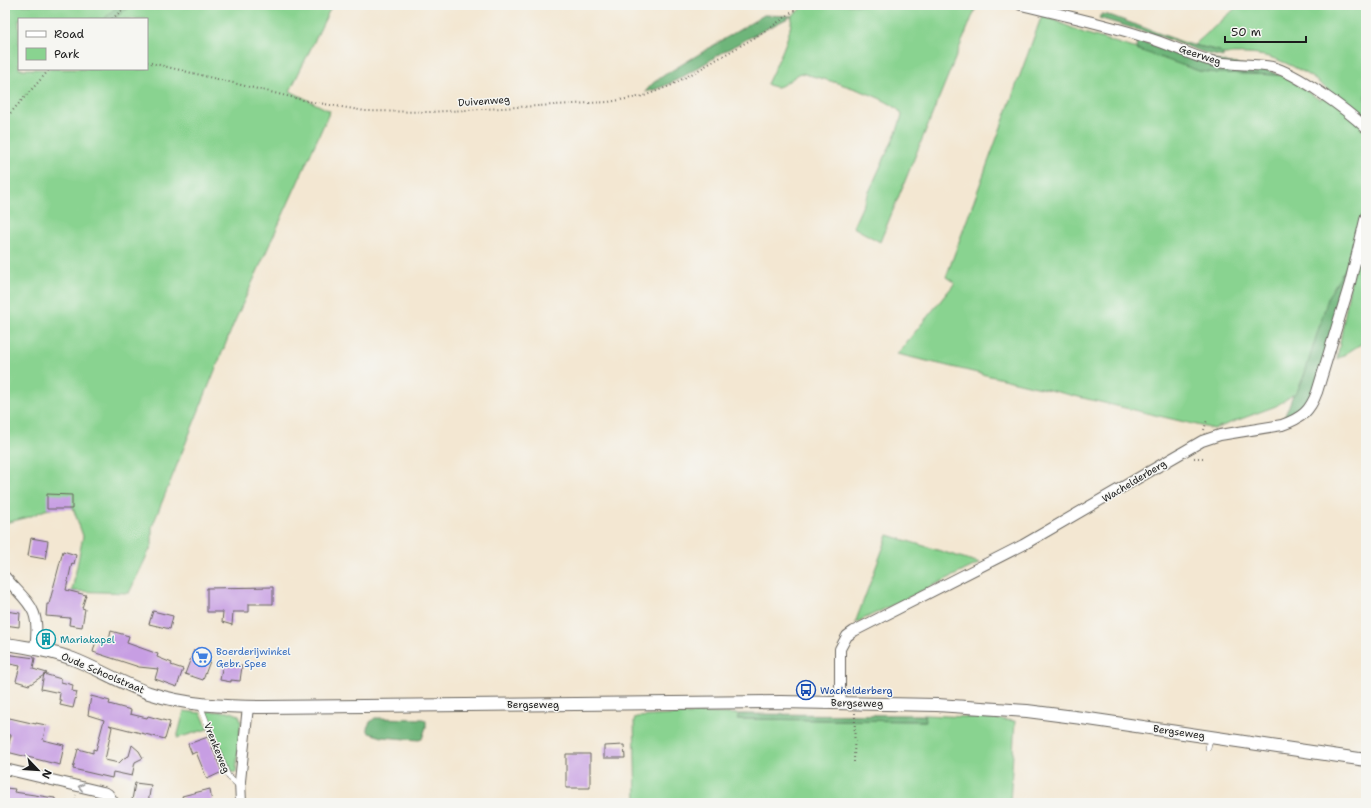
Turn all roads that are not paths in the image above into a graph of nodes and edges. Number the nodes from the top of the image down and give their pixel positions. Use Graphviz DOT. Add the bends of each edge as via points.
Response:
graph roads {
  1 [pos="1021,5"];
  2 [pos="1366,128"];
  3 [pos="1366,216"];
  4 [pos="5,577"];
  5 [pos="5,644"];
  6 [pos="35,648"];
  7 [pos="840,703"];
  8 [pos="200,705"];
  9 [pos="248,707"];
  10 [pos="1366,760"];
  11 [pos="5,769"];
  12 [pos="240,787"];
  13 [pos="114,803"];
  14 [pos="241,803"];
  1 -- 2 [label="street, Geerweg" via="1144,36 1207,60 1282,70 1341,107"];
  3 -- 7 [label="street, Wachelderberg" via="1350,283 1317,392 1311,406 1303,415 1282,425 1202,440 1012,551 854,631 847,636 840,649"];
  4 -- 6 [label="street" via="20,592 35,614"];
  5 -- 6 [label="street, Oude Schoolstraat"];
  6 -- 8 [label="street, Oude Schoolstraat" via="74,659 149,693"];
  7 -- 9 [label="street, Bergseweg"];
  7 -- 10 [label="street, Bergseweg" via="937,705 1027,711 1097,720 1209,742"];
  8 -- 9 [label="street, Oude Schoolstraat"];
  8 -- 12 [label="lane, Vrenkeweg" via="228,776"];
  9 -- 12 [label="street, Vrenkeweg"];
  13 -- 11 [label="street, one-way" via="108,794 103,792"];
  12 -- 14 [label="street, Vrenkeweg"];
}
